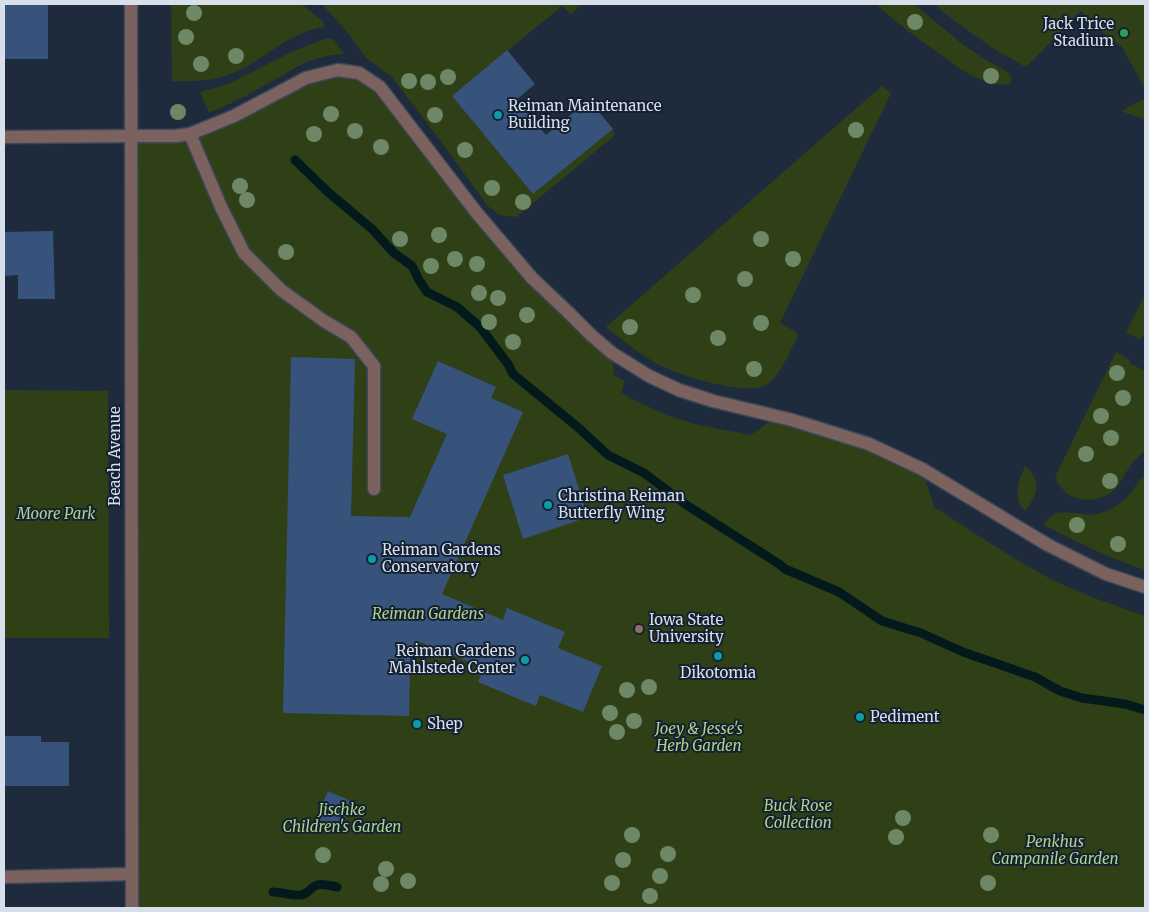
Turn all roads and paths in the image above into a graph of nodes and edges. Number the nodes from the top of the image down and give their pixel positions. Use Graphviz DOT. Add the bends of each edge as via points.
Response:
graph roads {
  1 [pos="131,4"];
  2 [pos="190,134"];
  3 [pos="131,136"];
  4 [pos="4,137"];
  5 [pos="374,489"];
  6 [pos="1145,587"];
  7 [pos="132,874"];
  8 [pos="4,877"];
  9 [pos="132,908"];
  1 -- 3 [label="street, Beach Avenue"];
  2 -- 3 [label="street"];
  2 -- 5 [label="street" via="244,254 280,290 351,337 374,366"];
  2 -- 6 [label="street" via="234,116 306,78 338,70 359,73 380,87 476,212 532,278 612,353 679,390 869,444 922,469 1048,545 1106,574"];
  3 -- 4 [label="street"];
  3 -- 7 [label="street, Beach Avenue"];
  7 -- 8 [label="street"];
  7 -- 9 [label="street, Beach Avenue"];
}
